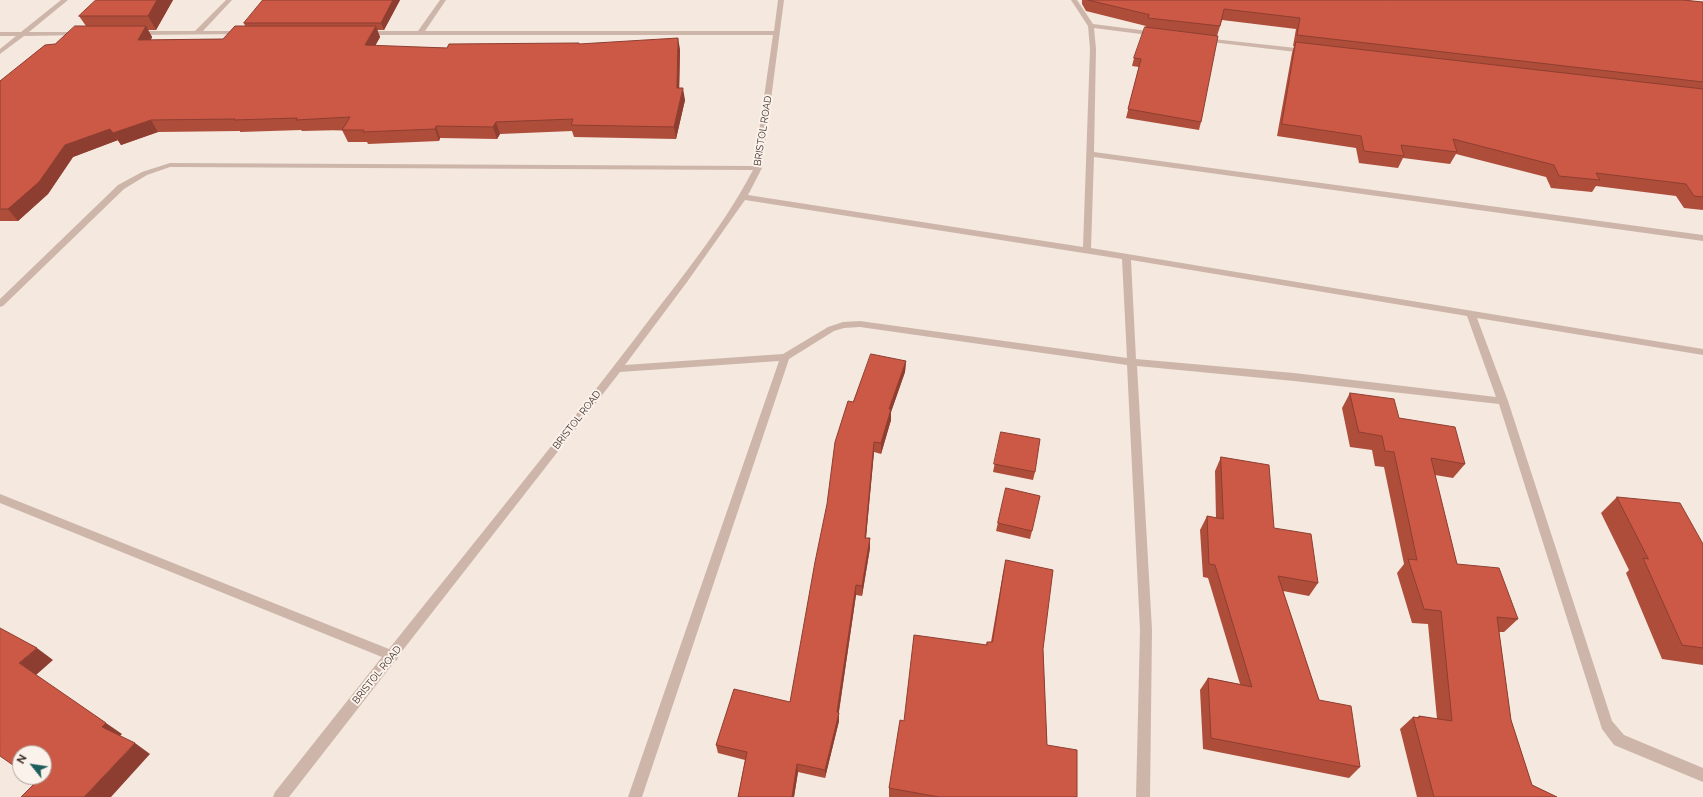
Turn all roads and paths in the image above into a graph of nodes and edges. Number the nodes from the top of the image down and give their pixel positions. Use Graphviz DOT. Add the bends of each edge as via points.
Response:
graph roads {
  1 [pos="65,0"];
  2 [pos="229,0"];
  3 [pos="443,0"];
  4 [pos="781,0"];
  5 [pos="1074,0"];
  6 [pos="1091,26"];
  7 [pos="197,33"];
  8 [pos="252,33"];
  9 [pos="356,33"];
  10 [pos="420,33"];
  11 [pos="777,33"];
  12 [pos="0,34"];
  13 [pos="22,34"];
  14 [pos="86,34"];
  15 [pos="133,34"];
  16 [pos="1162,35"];
  17 [pos="1194,38"];
  18 [pos="0,52"];
  19 [pos="1313,52"];
  20 [pos="1091,154"];
  21 [pos="758,168"];
  22 [pos="743,197"];
  23 [pos="1703,238"];
  24 [pos="1087,250"];
  25 [pos="1126,256"];
  26 [pos="0,304"];
  27 [pos="1471,314"];
  28 [pos="1703,352"];
  29 [pos="785,357"];
  30 [pos="1131,362"];
  31 [pos="618,369"];
  32 [pos="1503,401"];
  33 [pos="0,498"];
  34 [pos="393,656"];
  35 [pos="1703,775"];
  36 [pos="280,797"];
  37 [pos="635,797"];
  38 [pos="1143,797"];
  1 -- 13 [label="street"];
  2 -- 7 [label="street"];
  3 -- 10 [label="street"];
  4 -- 11 [label="street, BRISTOL ROAD"];
  5 -- 6 [label="street"];
  6 -- 16 [label="street"];
  6 -- 20 [label="street"];
  7 -- 8 [label="street"];
  7 -- 15 [label="street"];
  9 -- 10 [label="street"];
  10 -- 11 [label="street"];
  11 -- 21 [label="street, BRISTOL ROAD"];
  12 -- 13 [label="street"];
  13 -- 14 [label="street"];
  13 -- 18 [label="street"];
  17 -- 19 [label="street"];
  20 -- 23 [label="street"];
  20 -- 24 [label="street"];
  21 -- 22 [label="street, BRISTOL ROAD"];
  21 -- 26 [label="street" via="164,166 144,173 121,187"];
  22 -- 24 [label="street"];
  22 -- 31 [label="street, BRISTOL ROAD"];
  24 -- 25 [label="street"];
  25 -- 27 [label="street"];
  25 -- 30 [label="street"];
  27 -- 28 [label="street"];
  27 -- 32 [label="street"];
  29 -- 30 [label="street" via="831,330 860,324"];
  29 -- 31 [label="street"];
  29 -- 37 [label="street"];
  30 -- 32 [label="street" via="1294,376"];
  30 -- 38 [label="street" via="1146,630"];
  31 -- 34 [label="street, BRISTOL ROAD"];
  32 -- 35 [label="street" via="1607,724 1619,740"];
  33 -- 34 [label="street"];
  34 -- 36 [label="street, BRISTOL ROAD"];
}
